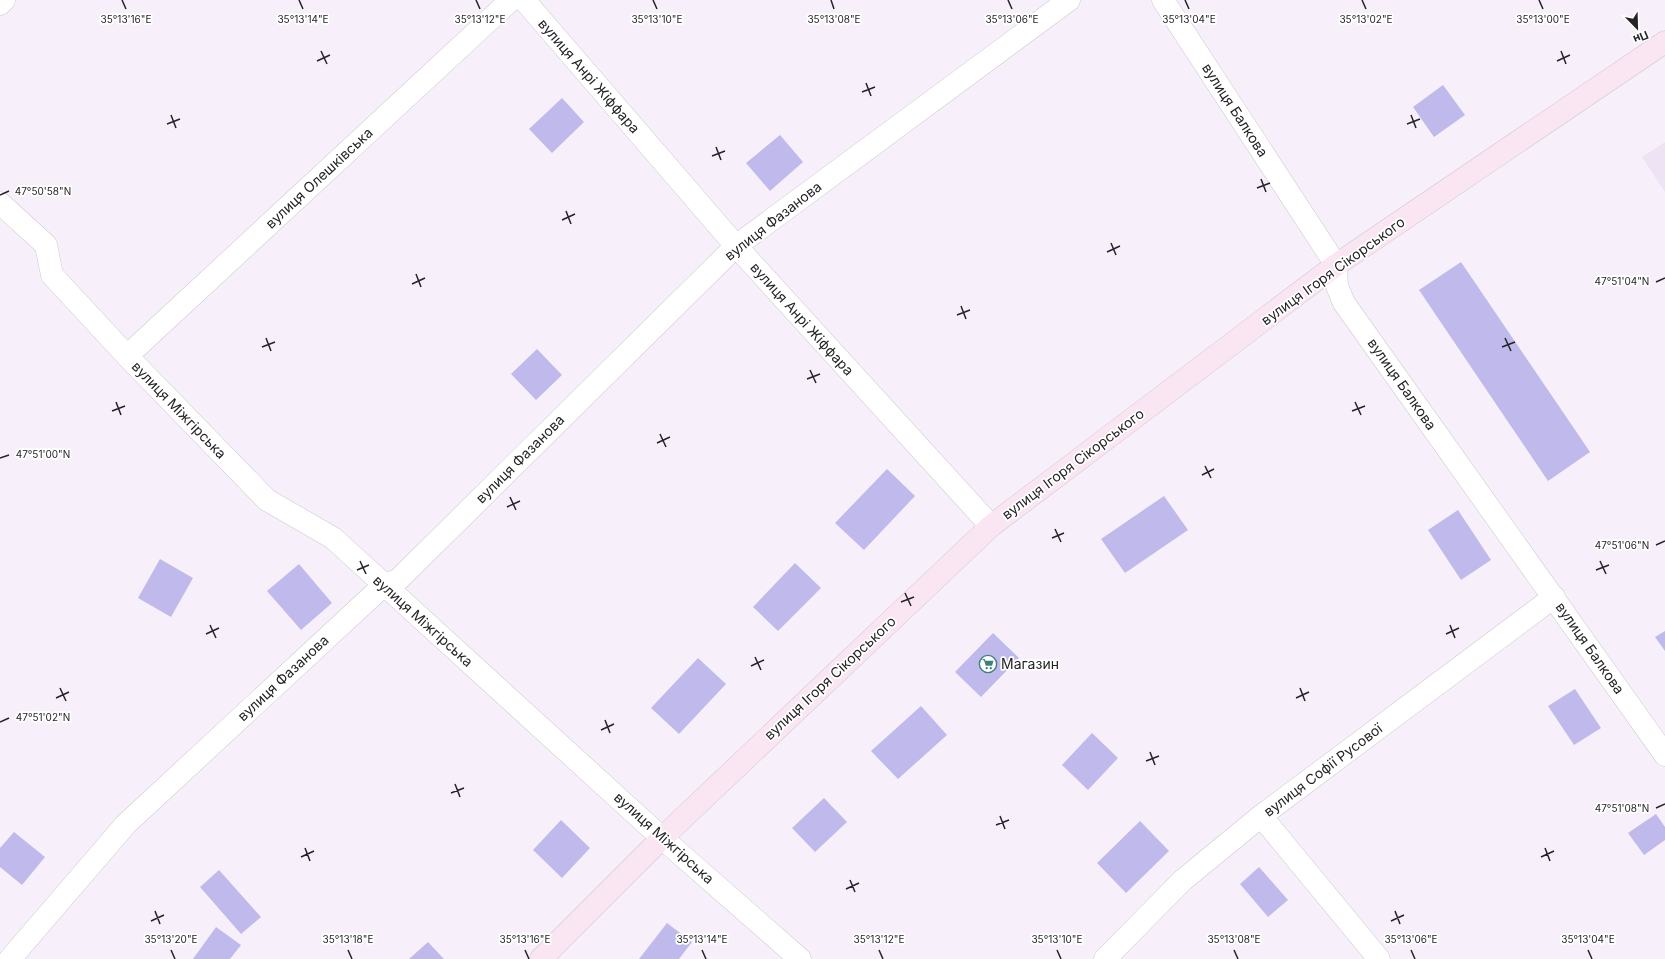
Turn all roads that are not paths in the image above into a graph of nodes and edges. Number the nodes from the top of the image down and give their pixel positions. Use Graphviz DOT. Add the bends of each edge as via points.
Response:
graph roads {
  1 [pos="4,0"];
  2 [pos="512,0"];
  3 [pos="524,0"];
  4 [pos="1068,0"];
  5 [pos="1163,0"];
  6 [pos="0,4"];
  7 [pos="1665,42"];
  8 [pos="0,203"];
  9 [pos="736,246"];
  10 [pos="1336,265"];
  11 [pos="127,356"];
  12 [pos="990,526"];
  13 [pos="384,585"];
  14 [pos="1554,597"];
  15 [pos="1663,750"];
  16 [pos="1261,816"];
  17 [pos="662,838"];
  18 [pos="10,959"];
  19 [pos="541,959"];
  20 [pos="800,959"];
  21 [pos="1104,959"];
  22 [pos="1379,959"];
  1 -- 6 [label="street"];
  2 -- 11 [label="street, вулиця Олешківська"];
  3 -- 9 [label="street, вулиця Анрі Жіффара"];
  4 -- 9 [label="street, вулиця Фазанова"];
  5 -- 10 [label="street, вулиця Балкова"];
  7 -- 10 [label="main road, вулиця Ігоря Сікорського"];
  8 -- 11 [label="street, вулиця Міжгірська" via="46,245 52,275"];
  9 -- 12 [label="street, вулиця Анрі Жіффара"];
  9 -- 13 [label="street, вулиця Фазанова" via="398,580"];
  10 -- 12 [label="main road, вулиця Ігоря Сікорського"];
  10 -- 14 [label="street, вулиця Балкова" via="1337,286 1344,303"];
  11 -- 13 [label="street, вулиця Міжгірська" via="267,500 332,538"];
  12 -- 17 [label="main road, вулиця Ігоря Сікорського"];
  13 -- 17 [label="street, вулиця Міжгірська"];
  13 -- 18 [label="street, вулиця Фазанова" via="126,824"];
  14 -- 15 [label="street, вулиця Балкова"];
  14 -- 16 [label="street, вулиця Софії Русової"];
  16 -- 21 [label="street, вулиця Софії Русової" via="1183,880"];
  16 -- 22 [label="street"];
  17 -- 19 [label="main road, вулиця Ігоря Сікорського"];
  17 -- 20 [label="street, вулиця Міжгірська"];
}
